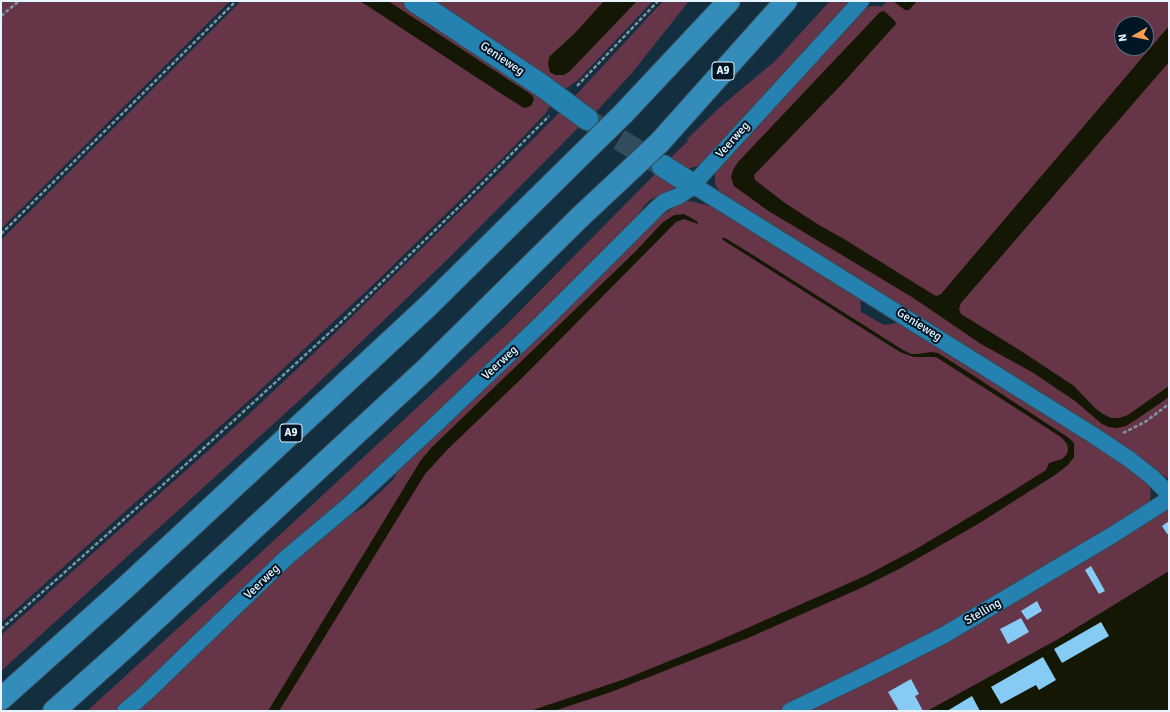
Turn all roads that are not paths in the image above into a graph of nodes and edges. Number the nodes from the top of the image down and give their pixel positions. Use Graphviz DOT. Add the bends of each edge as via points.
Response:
graph roads {
  1 [pos="415,1"];
  2 [pos="730,1"];
  3 [pos="786,1"];
  4 [pos="861,1"];
  5 [pos="587,120"];
  6 [pos="663,166"];
  7 [pos="693,185"];
  8 [pos="1169,494"];
  9 [pos="1169,499"];
  10 [pos="1,699"];
  11 [pos="54,711"];
  12 [pos="125,711"];
  13 [pos="790,711"];
  1 -- 5 [label="street, Genieweg" via="541,85"];
  2 -- 10 [label="highway, A9, bridge" via="623,114 427,308"];
  3 -- 11 [label="highway, A9, bridge" via="660,142 427,368"];
  4 -- 7 [label="street, Veerweg"];
  6 -- 7 [label="street, Genieweg"];
  7 -- 8 [label="street, Genieweg" via="1093,435 1146,472"];
  7 -- 12 [label="street, Veerweg" via="657,208 434,426 349,505 286,558"];
  9 -- 13 [label="street, Stelling" via="1102,542 944,635"];
}
